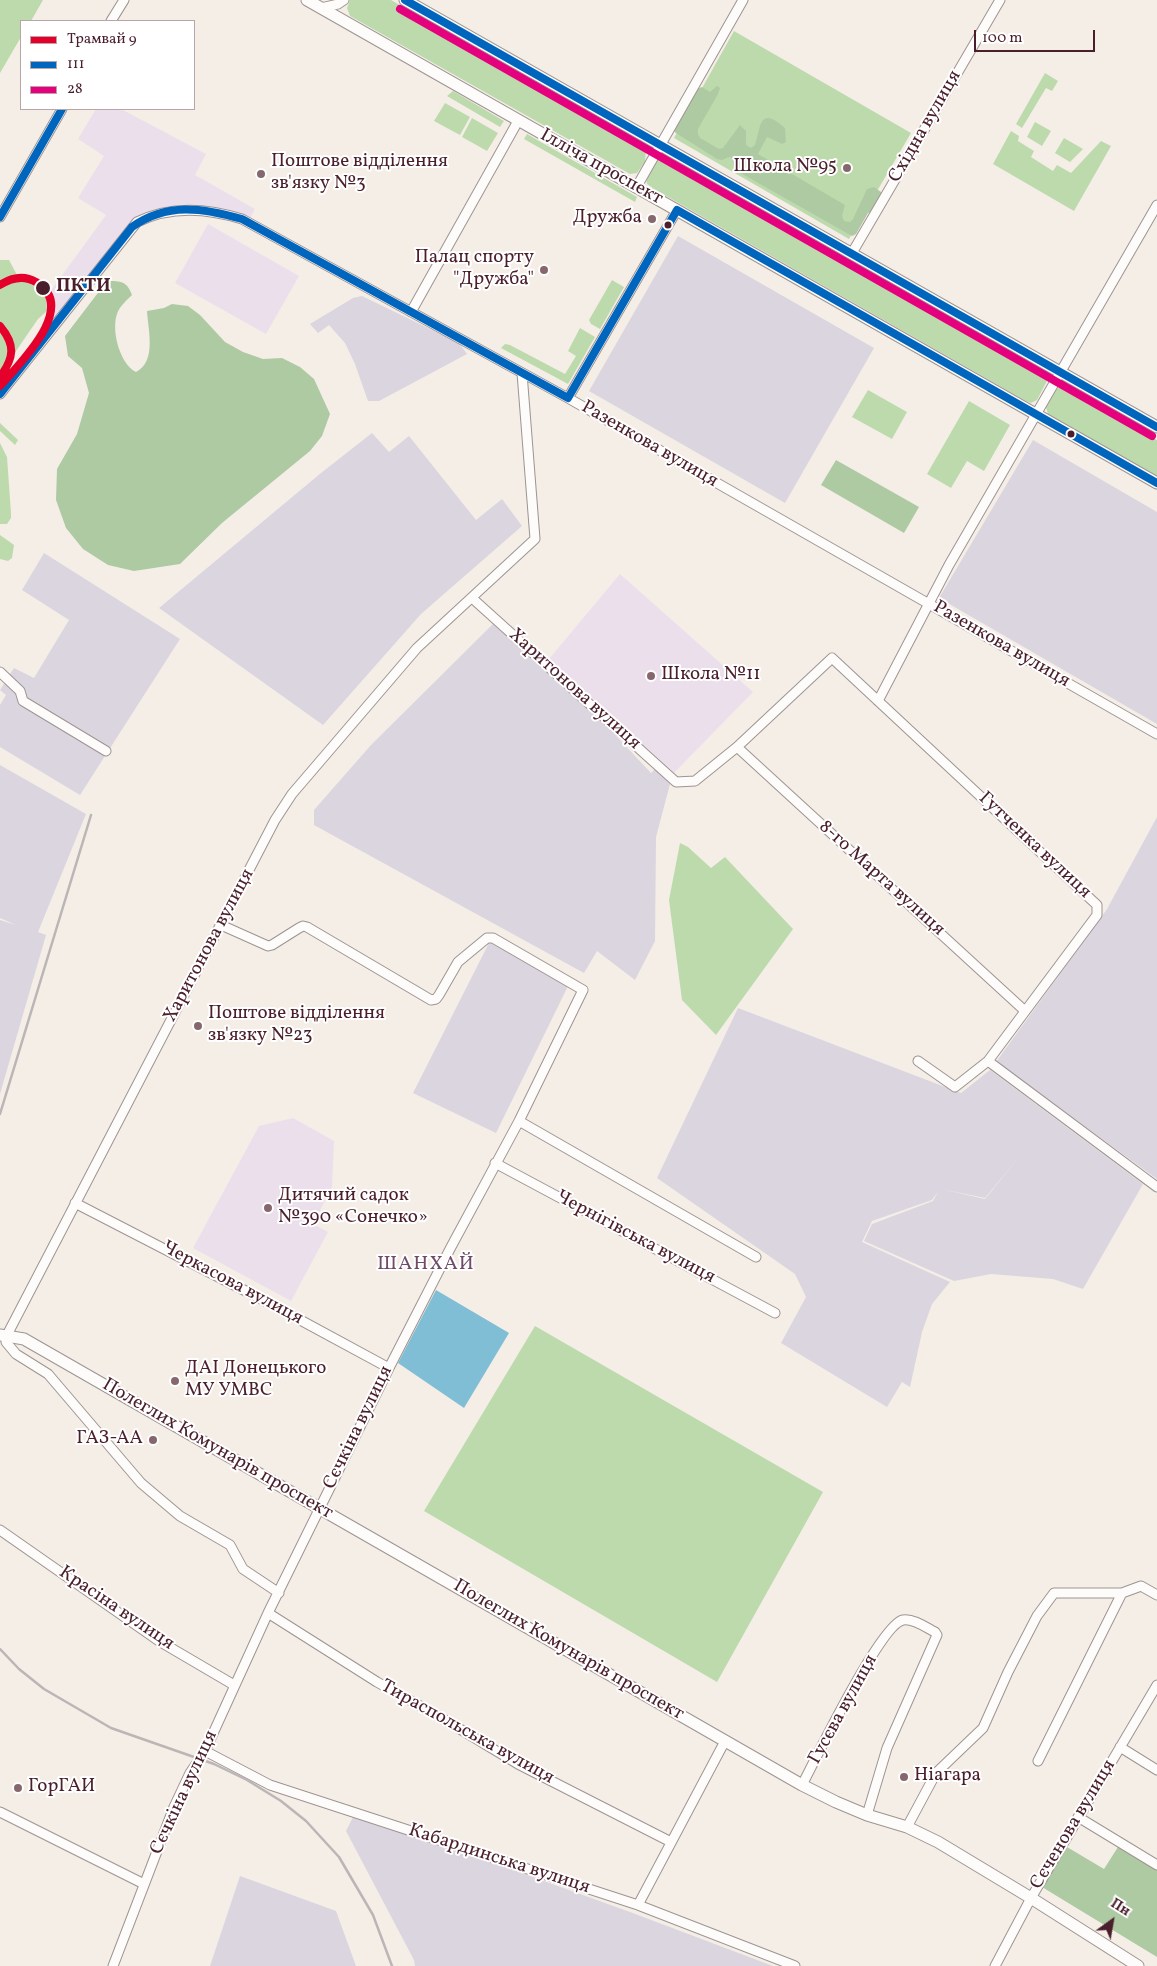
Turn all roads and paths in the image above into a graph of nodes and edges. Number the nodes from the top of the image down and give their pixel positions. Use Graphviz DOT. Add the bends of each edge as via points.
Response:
graph roads {
  1 [pos="124,0"];
  2 [pos="344,0"];
  3 [pos="405,0"];
  4 [pos="743,0"];
  5 [pos="1000,0"];
  6 [pos="313,3"];
  7 [pos="112,20"];
  8 [pos="61,110"];
  9 [pos="518,121"];
  10 [pos="660,144"];
  11 [pos="636,188"];
  12 [pos="1157,205"];
  13 [pos="676,210"];
  14 [pos="0,217"];
  15 [pos="852,253"];
  16 [pos="411,312"];
  17 [pos="1060,372"];
  18 [pos="522,373"];
  19 [pos="0,394"];
  20 [pos="568,398"];
  21 [pos="1036,413"];
  22 [pos="1157,427"];
  23 [pos="1157,483"];
  24 [pos="472,598"];
  25 [pos="928,603"];
  26 [pos="0,672"];
  27 [pos="878,701"];
  28 [pos="1157,734"];
  29 [pos="737,747"];
  30 [pos="106,751"];
  31 [pos="221,925"];
  32 [pos="1025,1011"];
  33 [pos="918,1061"];
  34 [pos="988,1062"];
  35 [pos="519,1121"];
  36 [pos="495,1163"];
  37 [pos="1157,1187"];
  38 [pos="75,1203"];
  39 [pos="756,1257"];
  40 [pos="775,1313"];
  41 [pos="4,1335"];
  42 [pos="388,1368"];
  43 [pos="320,1508"];
  44 [pos="0,1530"];
  45 [pos="278,1593"];
  46 [pos="1122,1593"];
  47 [pos="1157,1595"];
  48 [pos="268,1613"];
  49 [pos="234,1685"];
  50 [pos="1157,1686"];
  51 [pos="725,1741"];
  52 [pos="1120,1747"];
  53 [pos="205,1751"];
  54 [pos="1038,1761"];
  55 [pos="1157,1770"];
  56 [pos="802,1786"];
  57 [pos="0,1812"];
  58 [pos="867,1815"];
  59 [pos="1078,1817"];
  60 [pos="907,1827"];
  61 [pos="671,1842"];
  62 [pos="1157,1866"];
  63 [pos="144,1884"];
  64 [pos="1031,1898"];
  65 [pos="638,1905"];
  66 [pos="113,1966"];
  67 [pos="795,1966"];
  68 [pos="995,1966"];
  69 [pos="1138,1966"];
  1 -- 7 [label="street"];
  2 -- 6 [label="street" via="338,4"];
  3 -- 10 [label="main road"];
  4 -- 10 [label="street"];
  5 -- 15 [label="street, Східна вулиця"];
  6 -- 9 [label="main road, Ілліча проспект"];
  8 -- 14 [label="street"];
  9 -- 11 [label="main road, Ілліча проспект"];
  9 -- 16 [label="street"];
  10 -- 11 [label="street"];
  10 -- 15 [label="main road"];
  11 -- 13 [label="main road, Ілліча проспект"];
  12 -- 17 [label="street"];
  13 -- 20 [label="street"];
  13 -- 21 [label="main road, Ілліча проспект"];
  15 -- 17 [label="main road"];
  16 -- 18 [label="street, Разенкова вулиця"];
  16 -- 19 [label="street, Разенкова вулиця" via="242,219 199,210 156,213 132,227"];
  17 -- 21 [label="street"];
  17 -- 22 [label="main road"];
  18 -- 20 [label="street, Разенкова вулиця"];
  18 -- 24 [label="street, Харитонова вулиця" via="535,539"];
  20 -- 25 [label="street, Разенкова вулиця"];
  21 -- 23 [label="main road, Ілліча проспект"];
  21 -- 25 [label="street"];
  24 -- 29 [label="street, Харитонова вулиця" via="676,782 695,780"];
  24 -- 31 [label="street, Харитонова вулиця" via="417,648 292,794 275,820"];
  25 -- 27 [label="street"];
  25 -- 28 [label="street, Разенкова вулиця"];
  26 -- 30 [label="street" via="20,691 23,700"];
  27 -- 29 [label="street, Гутченка вулиця" via="832,658"];
  27 -- 32 [label="street, Гутченка вулиця" via="1097,905 1097,915"];
  29 -- 32 [label="street, 8-го Марта вулиця"];
  31 -- 35 [label="street, Сєчкіна вулиця" via="268,946 303,926 431,1000 439,995 458,962 488,938 583,990"];
  31 -- 38 [label="street, Харитонова вулиця"];
  32 -- 34 [label="street, Гутченка вулиця"];
  33 -- 34 [label="street, Гутченка вулиця" via="956,1087"];
  34 -- 37 [label="street"];
  35 -- 36 [label="street, Сєчкіна вулиця"];
  35 -- 39 [label="street"];
  36 -- 40 [label="street, Чернігівська вулиця"];
  36 -- 42 [label="street, Сєчкіна вулиця"];
  38 -- 41 [label="street, Харитонова вулиця"];
  38 -- 42 [label="street, Черкасова вулиця"];
  41 -- 43 [label="main road, Полеглих Комунарів проспект" via="24,1339"];
  41 -- 45 [label="street" via="16,1354 48,1374 141,1483 180,1516 230,1544 243,1569"];
  42 -- 43 [label="street, Сєчкіна вулиця"];
  43 -- 45 [label="street, Сєчкіна вулиця"];
  43 -- 51 [label="main road, Полеглих Комунарів проспект"];
  44 -- 49 [label="street, Красіна вулиця" via="159,1641"];
  45 -- 48 [label="street, Сєчкіна вулиця"];
  46 -- 47 [label="street" via="1141,1586"];
  46 -- 54 [label="street"];
  46 -- 60 [label="street" via="1054,1593 1037,1616 983,1728 936,1773"];
  48 -- 49 [label="street, Сєчкіна вулиця"];
  48 -- 61 [label="street, Тираспольська вулиця" via="377,1682 518,1764"];
  49 -- 53 [label="street, Сєчкіна вулиця"];
  50 -- 52 [label="street, Сєченова вулиця"];
  51 -- 56 [label="main road, Полеглих Комунарів проспект"];
  51 -- 61 [label="street"];
  52 -- 55 [label="street"];
  52 -- 59 [label="street, Сєченова вулиця"];
  53 -- 63 [label="street, Сєчкіна вулиця" via="174,1807"];
  53 -- 65 [label="street, Кабардинська вулиця" via="270,1785"];
  56 -- 58 [label="main road, Полеглих Комунарів проспект"];
  56 -- 58 [label="street, Гусєва вулиця" via="863,1668 895,1625 910,1620 937,1635 887,1748"];
  57 -- 63 [label="street"];
  58 -- 60 [label="main road, Полеглих Комунарів проспект"];
  59 -- 62 [label="street"];
  59 -- 64 [label="street, Сєченова вулиця"];
  60 -- 64 [label="main road, Полеглих Комунарів проспект"];
  61 -- 65 [label="street"];
  63 -- 66 [label="street, Сєчкіна вулиця"];
  64 -- 68 [label="street, Сєченова вулиця"];
  64 -- 69 [label="main road, Полеглих Комунарів проспект"];
  65 -- 67 [label="street, Кабардинська вулиця"];
}
